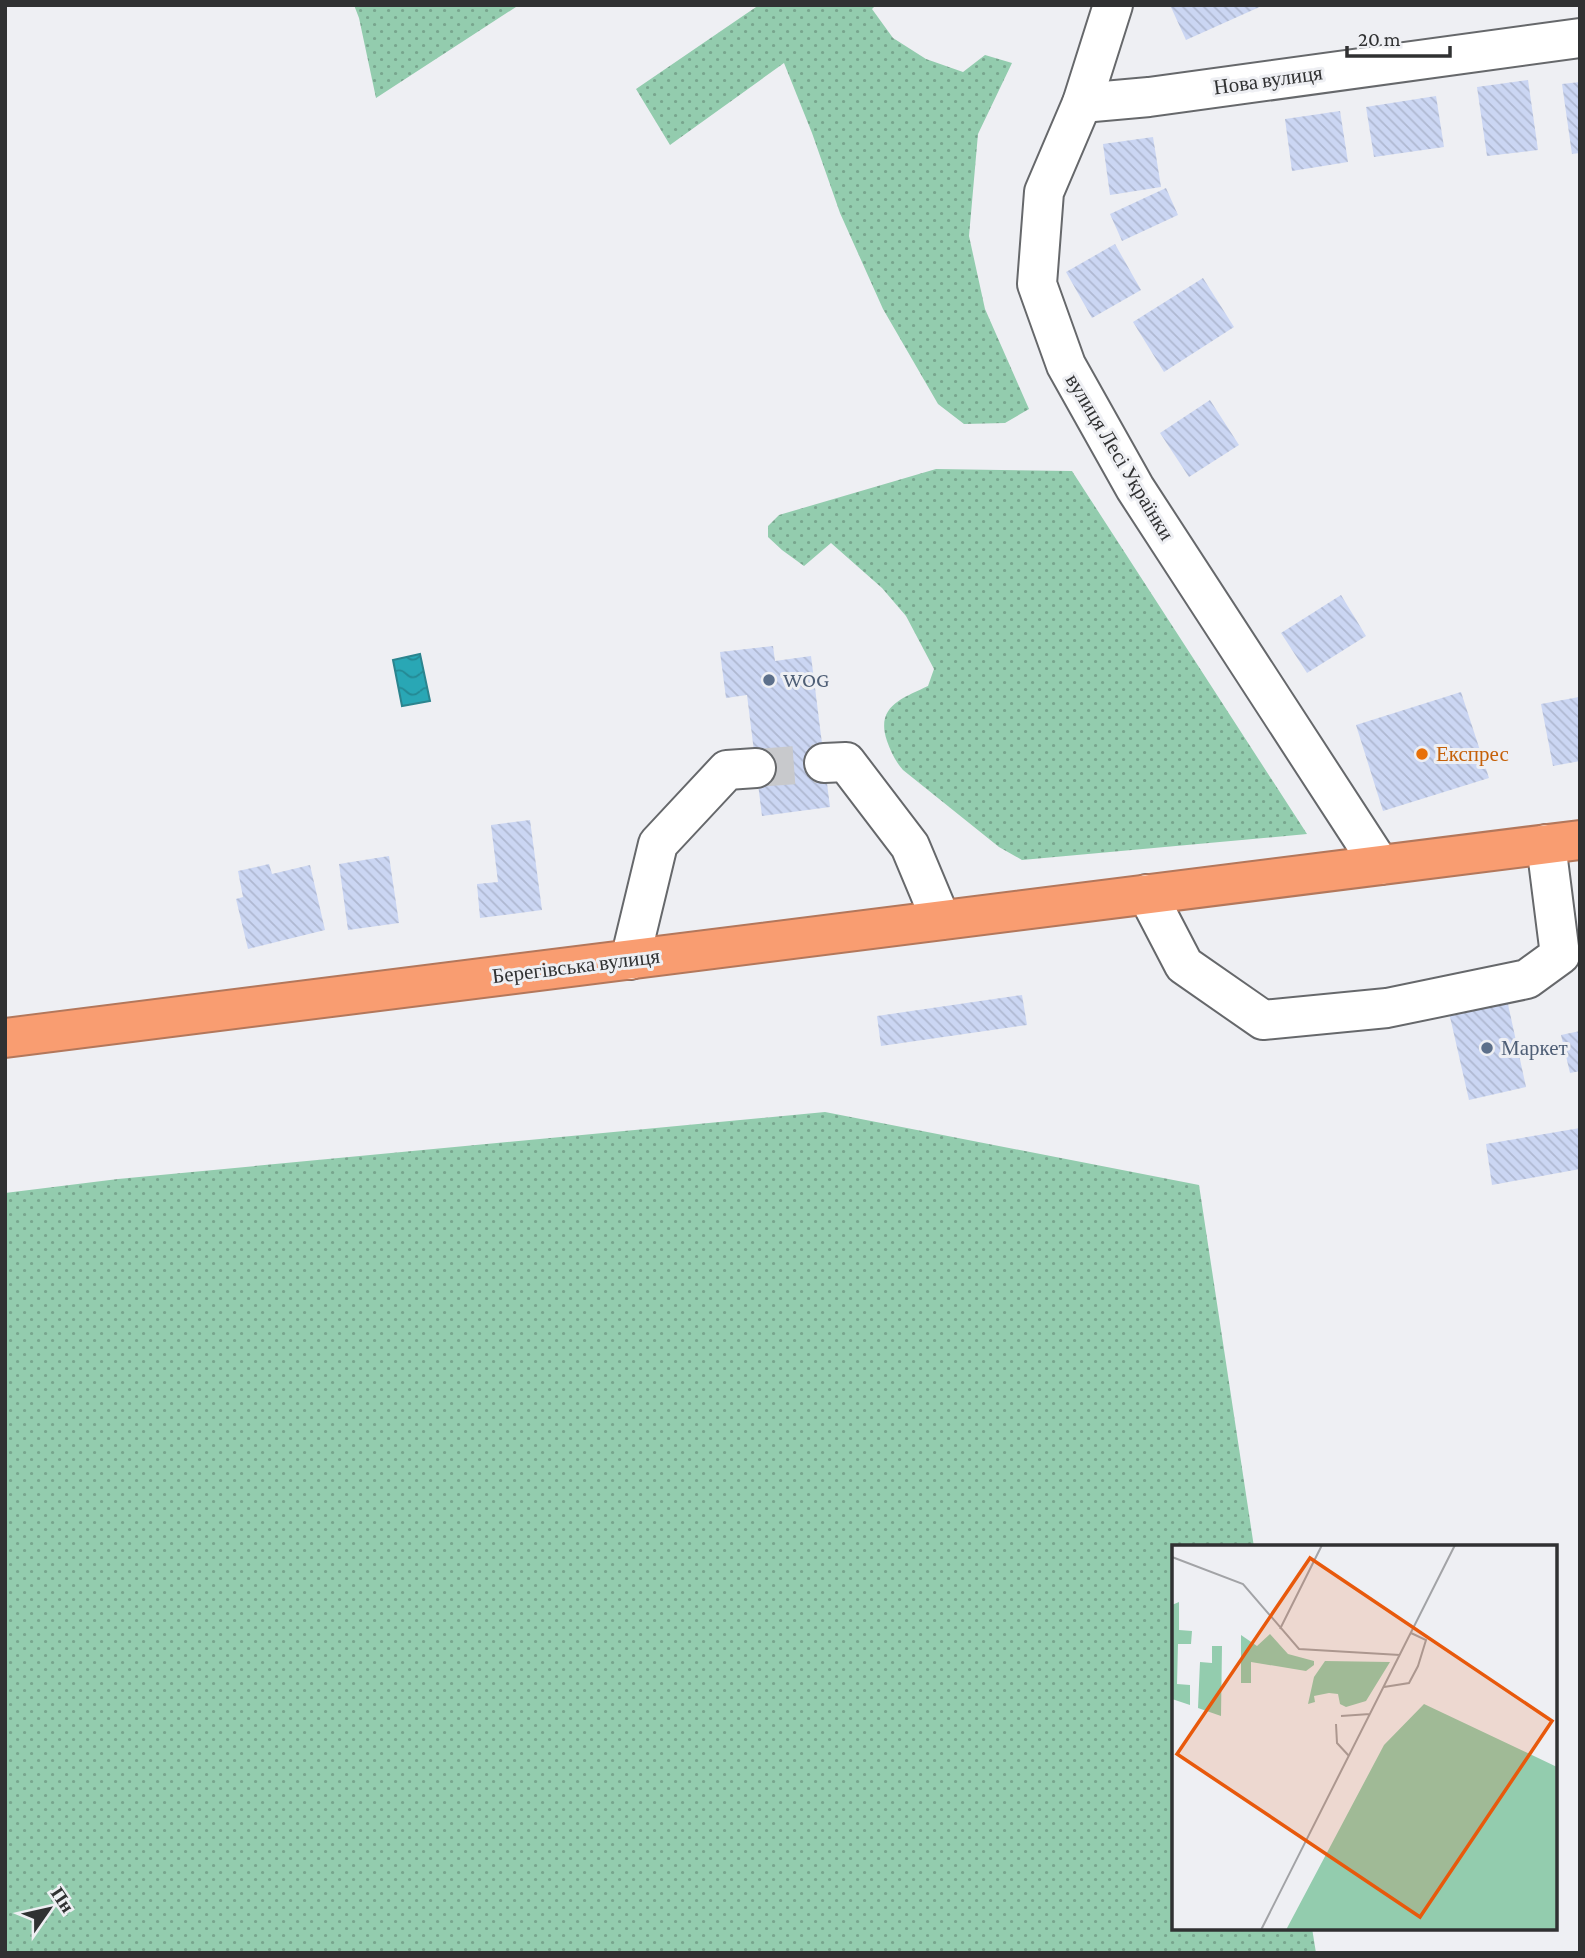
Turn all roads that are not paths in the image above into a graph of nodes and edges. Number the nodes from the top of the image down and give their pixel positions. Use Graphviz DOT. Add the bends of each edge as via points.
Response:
graph roads {
  1 [pos="1113,5"];
  2 [pos="1580,38"];
  3 [pos="1082,103"];
  4 [pos="824,763"];
  5 [pos="756,768"];
  6 [pos="1563,842"];
  7 [pos="1380,865"];
  8 [pos="1147,894"];
  9 [pos="941,920"];
  10 [pos="630,960"];
  11 [pos="5,1038"];
  1 -- 3 [label="street, вулиця Лесі Українки"];
  2 -- 3 [label="street, Нова вулиця"];
  3 -- 7 [label="street, вулиця Лесі Українки" via="1044,192 1037,284 1066,365 1135,488"];
  4 -- 9 [label="street" via="846,762 902,836"];
  5 -- 10 [label="street" via="727,770 658,844"];
  6 -- 7 [label="highway, Берегівська вулиця"];
  6 -- 8 [label="street" via="1560,955 1527,979 1387,1008 1263,1020 1184,965"];
  7 -- 8 [label="highway, Берегівська вулиця"];
  8 -- 9 [label="highway, Берегівська вулиця"];
  9 -- 10 [label="highway, Берегівська вулиця"];
  10 -- 11 [label="highway, Берегівська вулиця"];
}
